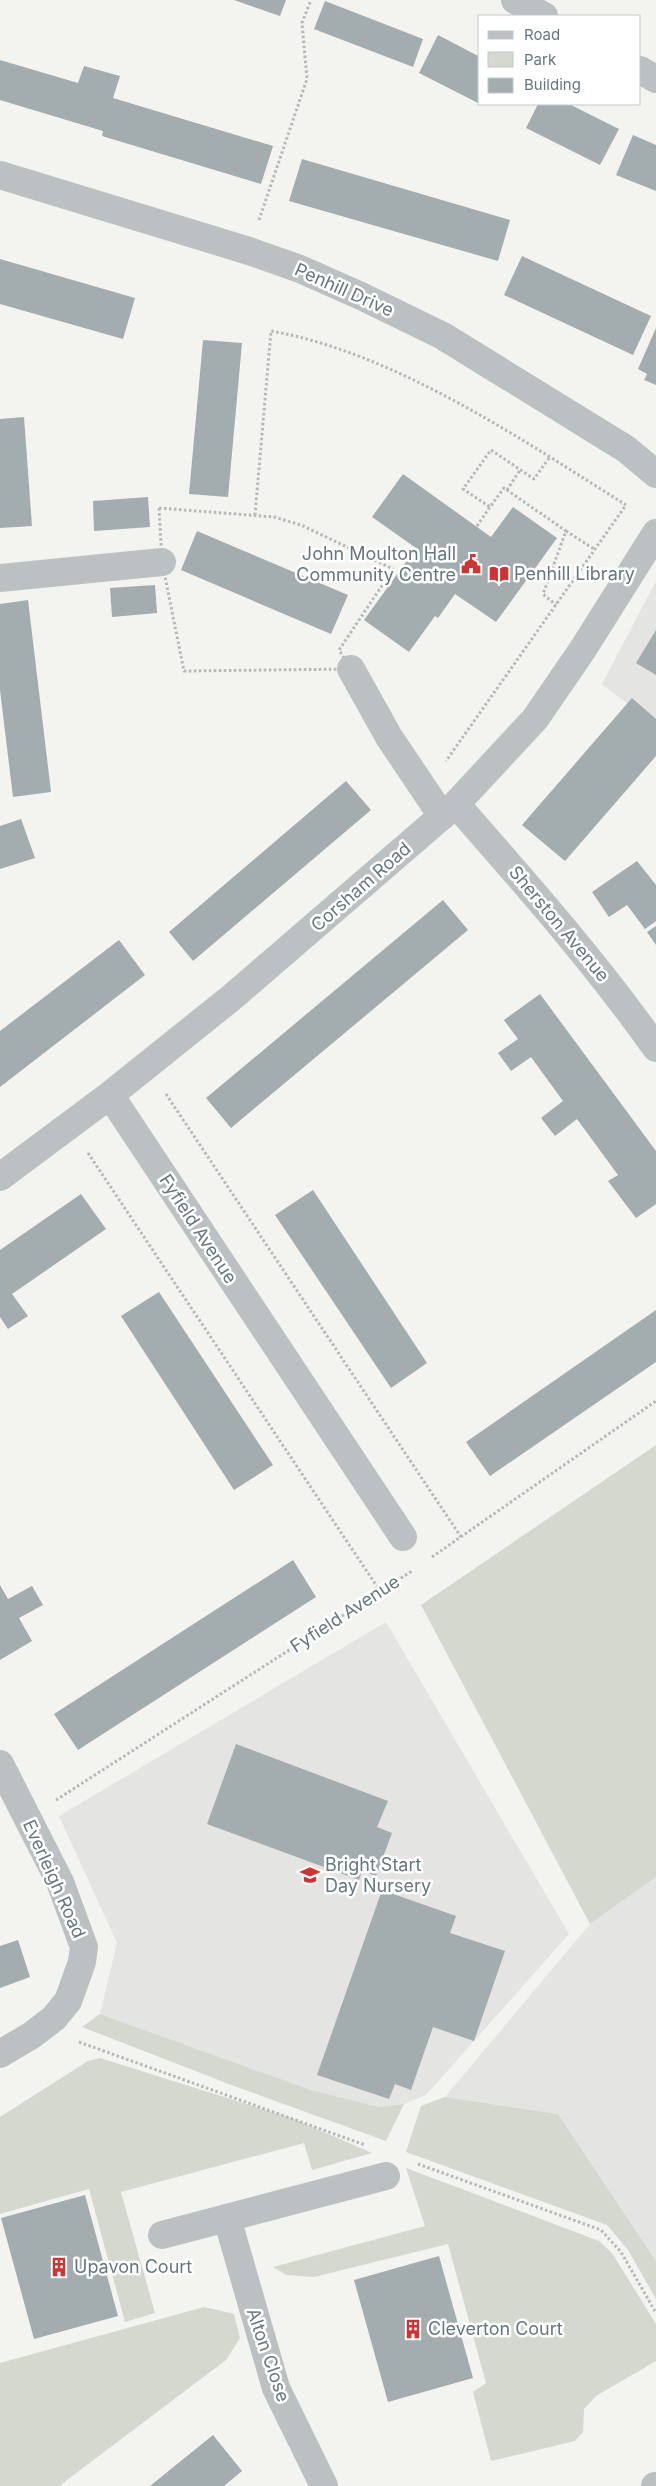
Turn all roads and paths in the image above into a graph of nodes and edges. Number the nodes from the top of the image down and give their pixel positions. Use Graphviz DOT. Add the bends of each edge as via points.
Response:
graph roads {
  1 [pos="311,0"];
  2 [pos="515,0"];
  3 [pos="542,15"];
  4 [pos="641,71"];
  5 [pos="656,79"];
  6 [pos="0,175"];
  7 [pos="249,251"];
  8 [pos="549,458"];
  9 [pos="520,470"];
  10 [pos="656,474"];
  11 [pos="507,490"];
  12 [pos="490,507"];
  13 [pos="254,515"];
  14 [pos="477,526"];
  15 [pos="566,531"];
  16 [pos="656,533"];
  17 [pos="594,549"];
  18 [pos="162,562"];
  19 [pos="0,578"];
  20 [pos="556,605"];
  21 [pos="351,668"];
  22 [pos="424,789"];
  23 [pos="449,810"];
  24 [pos="656,1048"];
  25 [pos="146,1066"];
  26 [pos="110,1095"];
  27 [pos="70,1125"];
  28 [pos="0,1177"];
  29 [pos="656,1402"];
  30 [pos="461,1536"];
  31 [pos="403,1537"];
  32 [pos="429,1559"];
  33 [pos="413,1570"];
  34 [pos="380,1591"];
  35 [pos="0,1764"];
  36 [pos="28,1818"];
  37 [pos="0,2054"];
  38 [pos="386,2176"];
  39 [pos="227,2218"];
  40 [pos="162,2235"];
  41 [pos="324,2486"];
  1 -- 7 [label="path" via="302,23 307,79"];
  2 -- 3 [label="street"];
  4 -- 5 [label="street"];
  6 -- 7 [label="street, Penhill Drive"];
  7 -- 10 [label="street, Penhill Drive" via="300,269 443,336 626,449"];
  8 -- 9 [label="path" via="534,479"];
  8 -- 13 [label="path" via="422,384 362,357 302,336 271,331"];
  8 -- 17 [label="path" via="626,505"];
  9 -- 11 [label="path"];
  9 -- 12 [label="path" via="491,450 463,489"];
  11 -- 12 [label="path" via="504,488"];
  11 -- 15 [label="path"];
  12 -- 14 [label="path"];
  13 -- 18 [label="path" via="159,508"];
  13 -- 21 [label="path" via="301,525 394,569 339,650"];
  15 -- 17 [label="path"];
  15 -- 20 [label="path" via="542,594"];
  16 -- 23 [label="street, Corsham Road" via="535,720"];
  17 -- 20 [label="path"];
  18 -- 19 [label="street"];
  18 -- 21 [label="path" via="184,671"];
  20 -- 22 [label="path"];
  21 -- 22 [label="street, Sherston Avenue" via="388,738"];
  22 -- 23 [label="street, Sherston Avenue"];
  23 -- 24 [label="street, Sherston Avenue" via="567,931"];
  23 -- 25 [label="street, Corsham Road" via="232,998"];
  25 -- 26 [label="street, Corsham Road"];
  25 -- 30 [label="path"];
  26 -- 27 [label="street, Corsham Road"];
  26 -- 31 [label="street, Fyfield Avenue"];
  27 -- 28 [label="street, Corsham Road"];
  27 -- 34 [label="path"];
  29 -- 30 [label="path"];
  30 -- 32 [label="path"];
  33 -- 34 [label="path, Fyfield Avenue"];
  34 -- 36 [label="path, Fyfield Avenue"];
  35 -- 36 [label="street, Everleigh Road"];
  36 -- 37 [label="street, Everleigh Road" via="60,1882 84,1947 68,2001 54,2018"];
  38 -- 39 [label="street"];
  39 -- 40 [label="street"];
  39 -- 41 [label="street, Alton Close" via="276,2388"];
}
